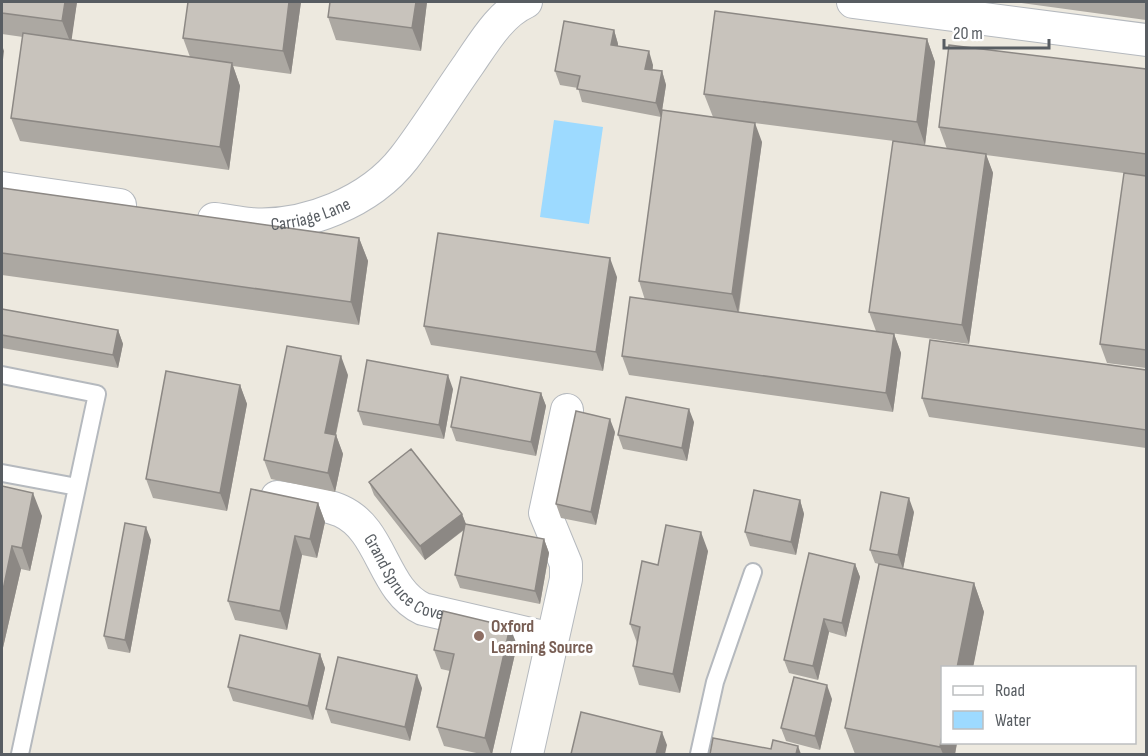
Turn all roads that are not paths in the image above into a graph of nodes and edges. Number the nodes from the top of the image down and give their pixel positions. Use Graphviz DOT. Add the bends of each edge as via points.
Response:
graph roads {
  1 [pos="854,2"];
  2 [pos="518,3"];
  3 [pos="1146,40"];
  4 [pos="2,188"];
  5 [pos="149,209"];
  6 [pos="183,214"];
  7 [pos="2,375"];
  8 [pos="567,410"];
  9 [pos="2,473"];
  10 [pos="77,487"];
  11 [pos="268,495"];
  12 [pos="753,572"];
  13 [pos="552,639"];
  14 [pos="20,754"];
  15 [pos="527,754"];
  16 [pos="699,754"];
  1 -- 3 [label="street"];
  2 -- 6 [label="street, Carriage Lane" via="486,39 402,160 372,189 297,221 251,224"];
  4 -- 5 [label="street"];
  7 -- 10 [label="lane" via="97,394"];
  8 -- 13 [label="street" via="544,513 566,564"];
  9 -- 10 [label="lane"];
  10 -- 14 [label="lane"];
  11 -- 13 [label="street, Grand Spruce Cove" via="340,510 354,519 408,602 423,609"];
  12 -- 16 [label="lane" via="715,682"];
  13 -- 15 [label="street"];
}
